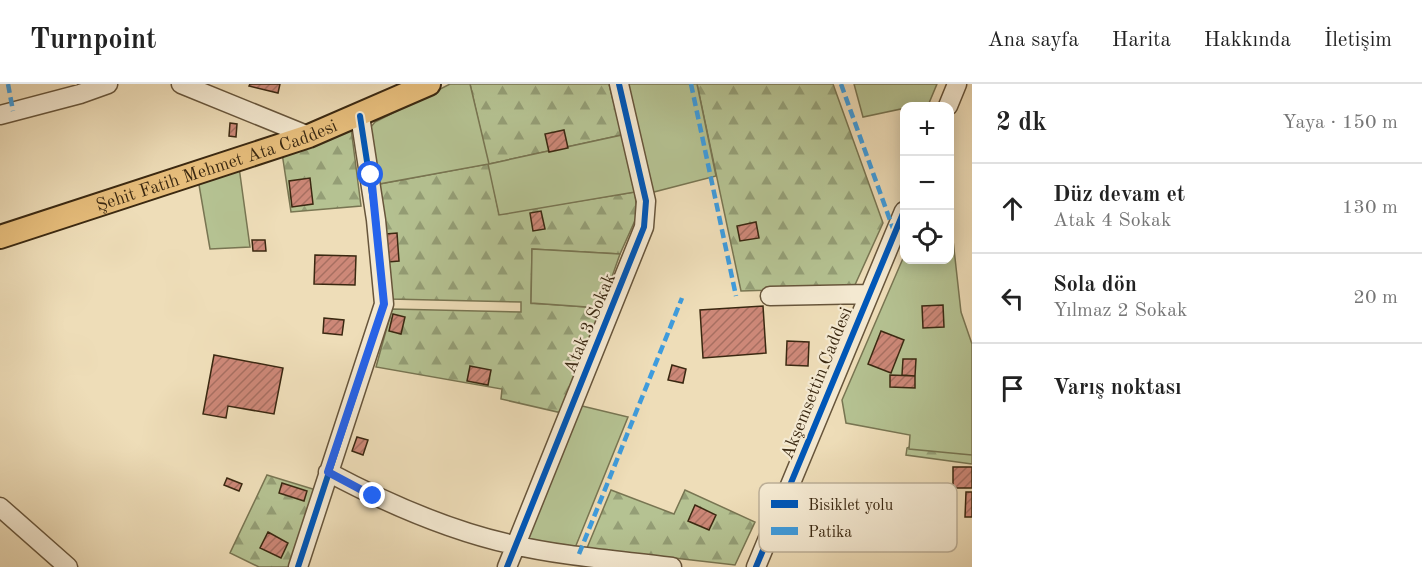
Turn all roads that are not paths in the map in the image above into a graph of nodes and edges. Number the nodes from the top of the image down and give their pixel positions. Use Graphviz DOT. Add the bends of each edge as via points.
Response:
graph roads {
  1 [pos="108,84"];
  2 [pos="181,84"];
  3 [pos="429,84"];
  4 [pos="619,84"];
  5 [pos="957,84"];
  6 [pos="950,102"];
  7 [pos="0,115"];
  8 [pos="360,116"];
  9 [pos="309,136"];
  10 [pos="900,220"];
  11 [pos="0,237"];
  12 [pos="869,294"];
  13 [pos="770,296"];
  14 [pos="328,472"];
  15 [pos="791,483"];
  16 [pos="0,507"];
  17 [pos="514,545"];
  18 [pos="762,552"];
  19 [pos="68,567"];
  20 [pos="298,567"];
  21 [pos="507,567"];
  22 [pos="672,567"];
  23 [pos="756,567"];
  1 -- 7 [label="street"];
  2 -- 9 [label="street"];
  3 -- 8 [label="main road, Şehit Fatih Mehmet Ata Caddesi"];
  4 -- 17 [label="street, Atak 3 Sokak" via="646,201 644,227"];
  5 -- 6 [label="street"];
  8 -- 9 [label="main road, Şehit Fatih Mehmet Ata Caddesi"];
  8 -- 14 [label="street" via="384,304"];
  9 -- 11 [label="main road, Şehit Fatih Mehmet Ata Caddesi"];
  10 -- 12 [label="street, Akşemsettin Caddesi"];
  12 -- 13 [label="street"];
  12 -- 15 [label="street, Akşemsettin Caddesi"];
  14 -- 17 [label="street" via="403,508"];
  14 -- 20 [label="street"];
  16 -- 19 [label="street"];
  17 -- 21 [label="street, Atak 3 Sokak"];
  17 -- 22 [label="street"];
  18 -- 23 [label="street, Akşemsettin Caddesi"];
}
